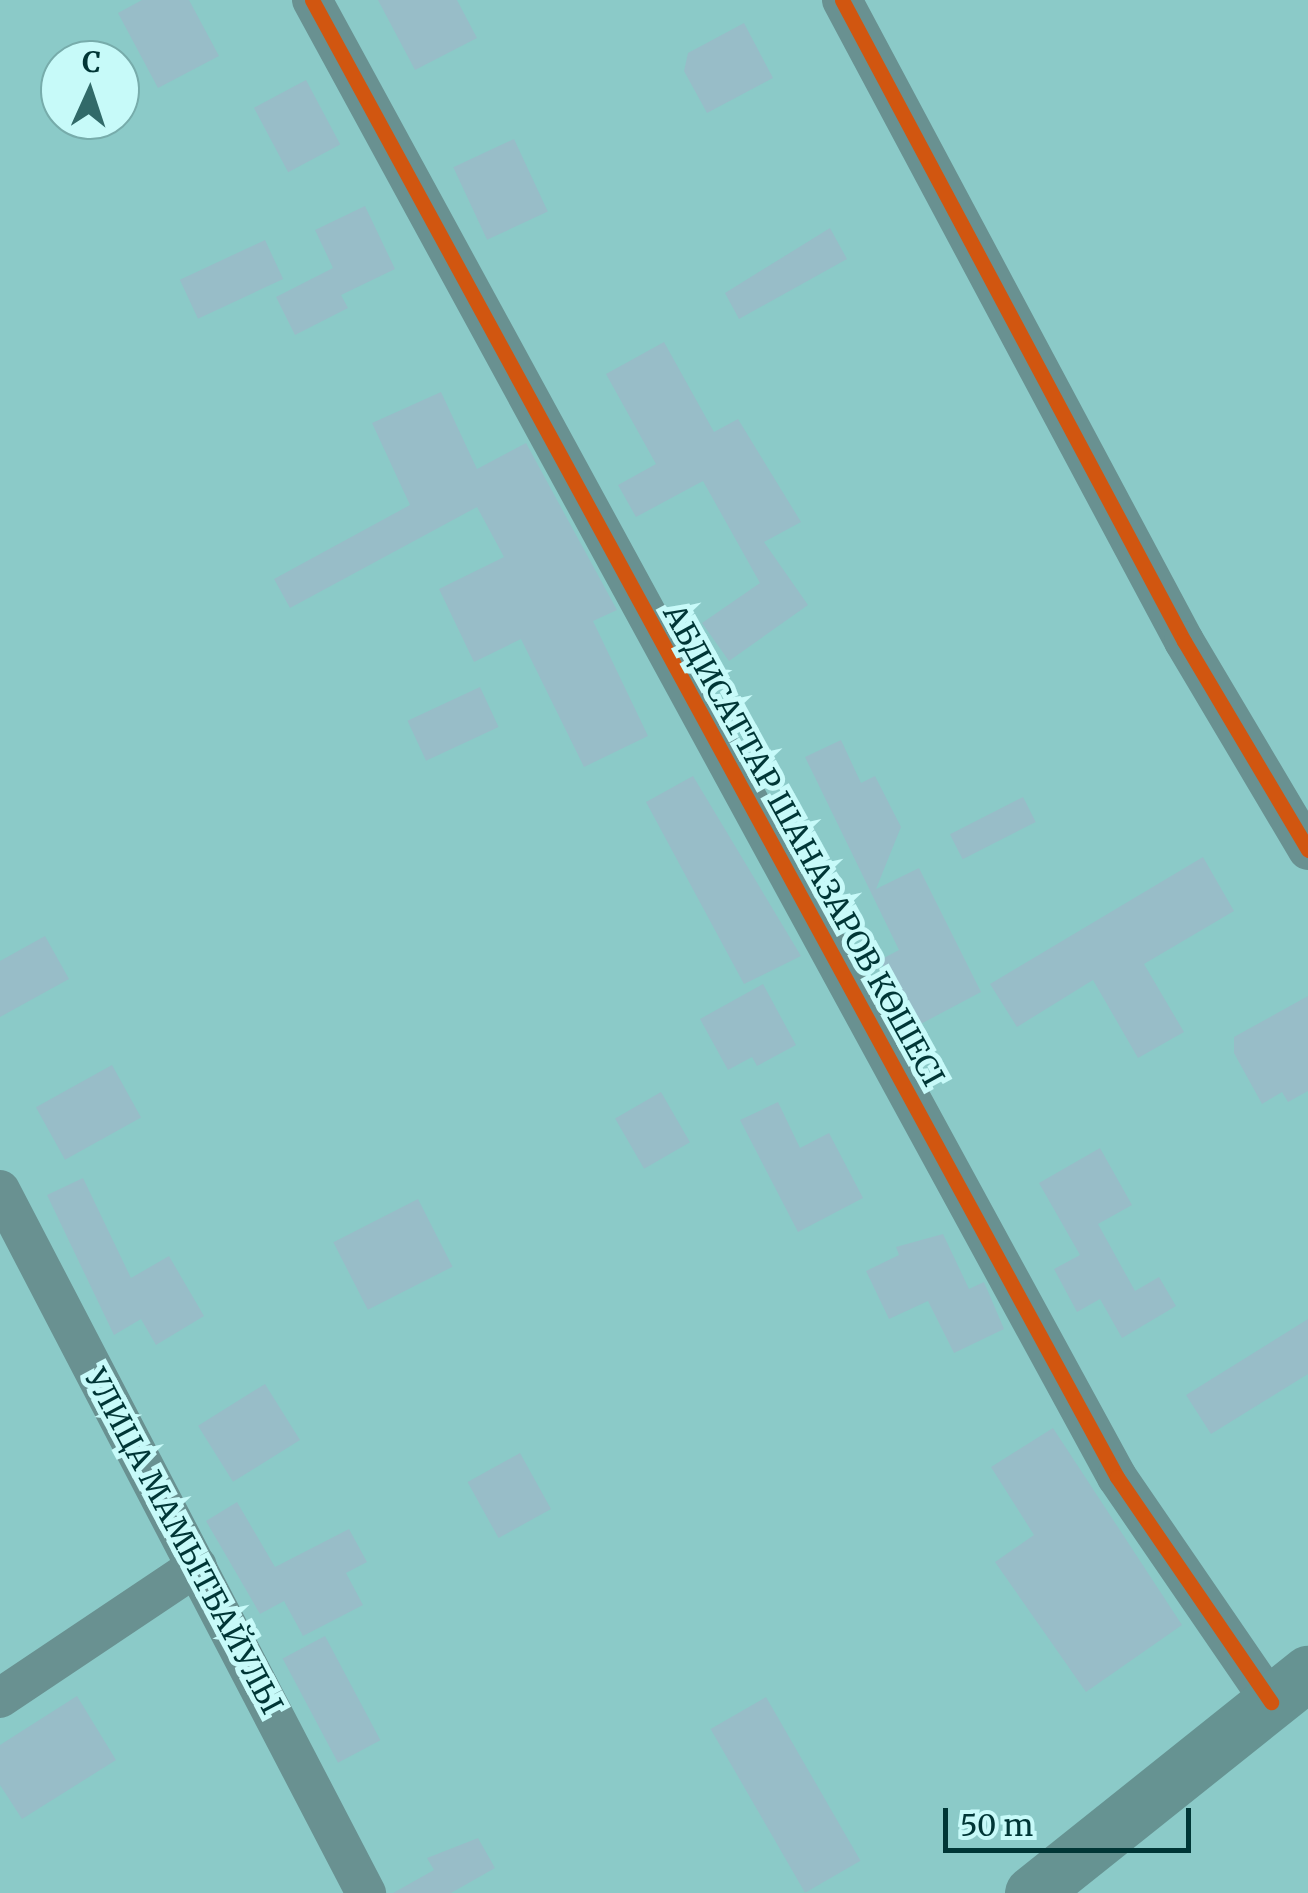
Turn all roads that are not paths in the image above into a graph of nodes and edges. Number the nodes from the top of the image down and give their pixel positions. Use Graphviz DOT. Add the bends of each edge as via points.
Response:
graph roads {
  1 [pos="312,0"];
  2 [pos="842,0"];
  3 [pos="1308,850"];
  4 [pos="0,1190"];
  5 [pos="11,1236"];
  6 [pos="197,1566"];
  7 [pos="1290,1688"];
  8 [pos="0,1698"];
  9 [pos="366,1893"];
  10 [pos="1032,1893"];
  1 -- 7 [label="street, АБДИСАТТАР ШАНАЗАРОВ КӨШЕСІ" via="1117,1477"];
  2 -- 3 [label="street" via="1184,641"];
  4 -- 5 [label="street, УЛИЦА МАМЫТБАЙУЛЫ"];
  5 -- 6 [label="street, УЛИЦА МАМЫТБАЙУЛЫ"];
  6 -- 8 [label="street"];
  6 -- 9 [label="street, УЛИЦА МАМЫТБАЙУЛЫ"];
  7 -- 10 [label="highway"];
}
